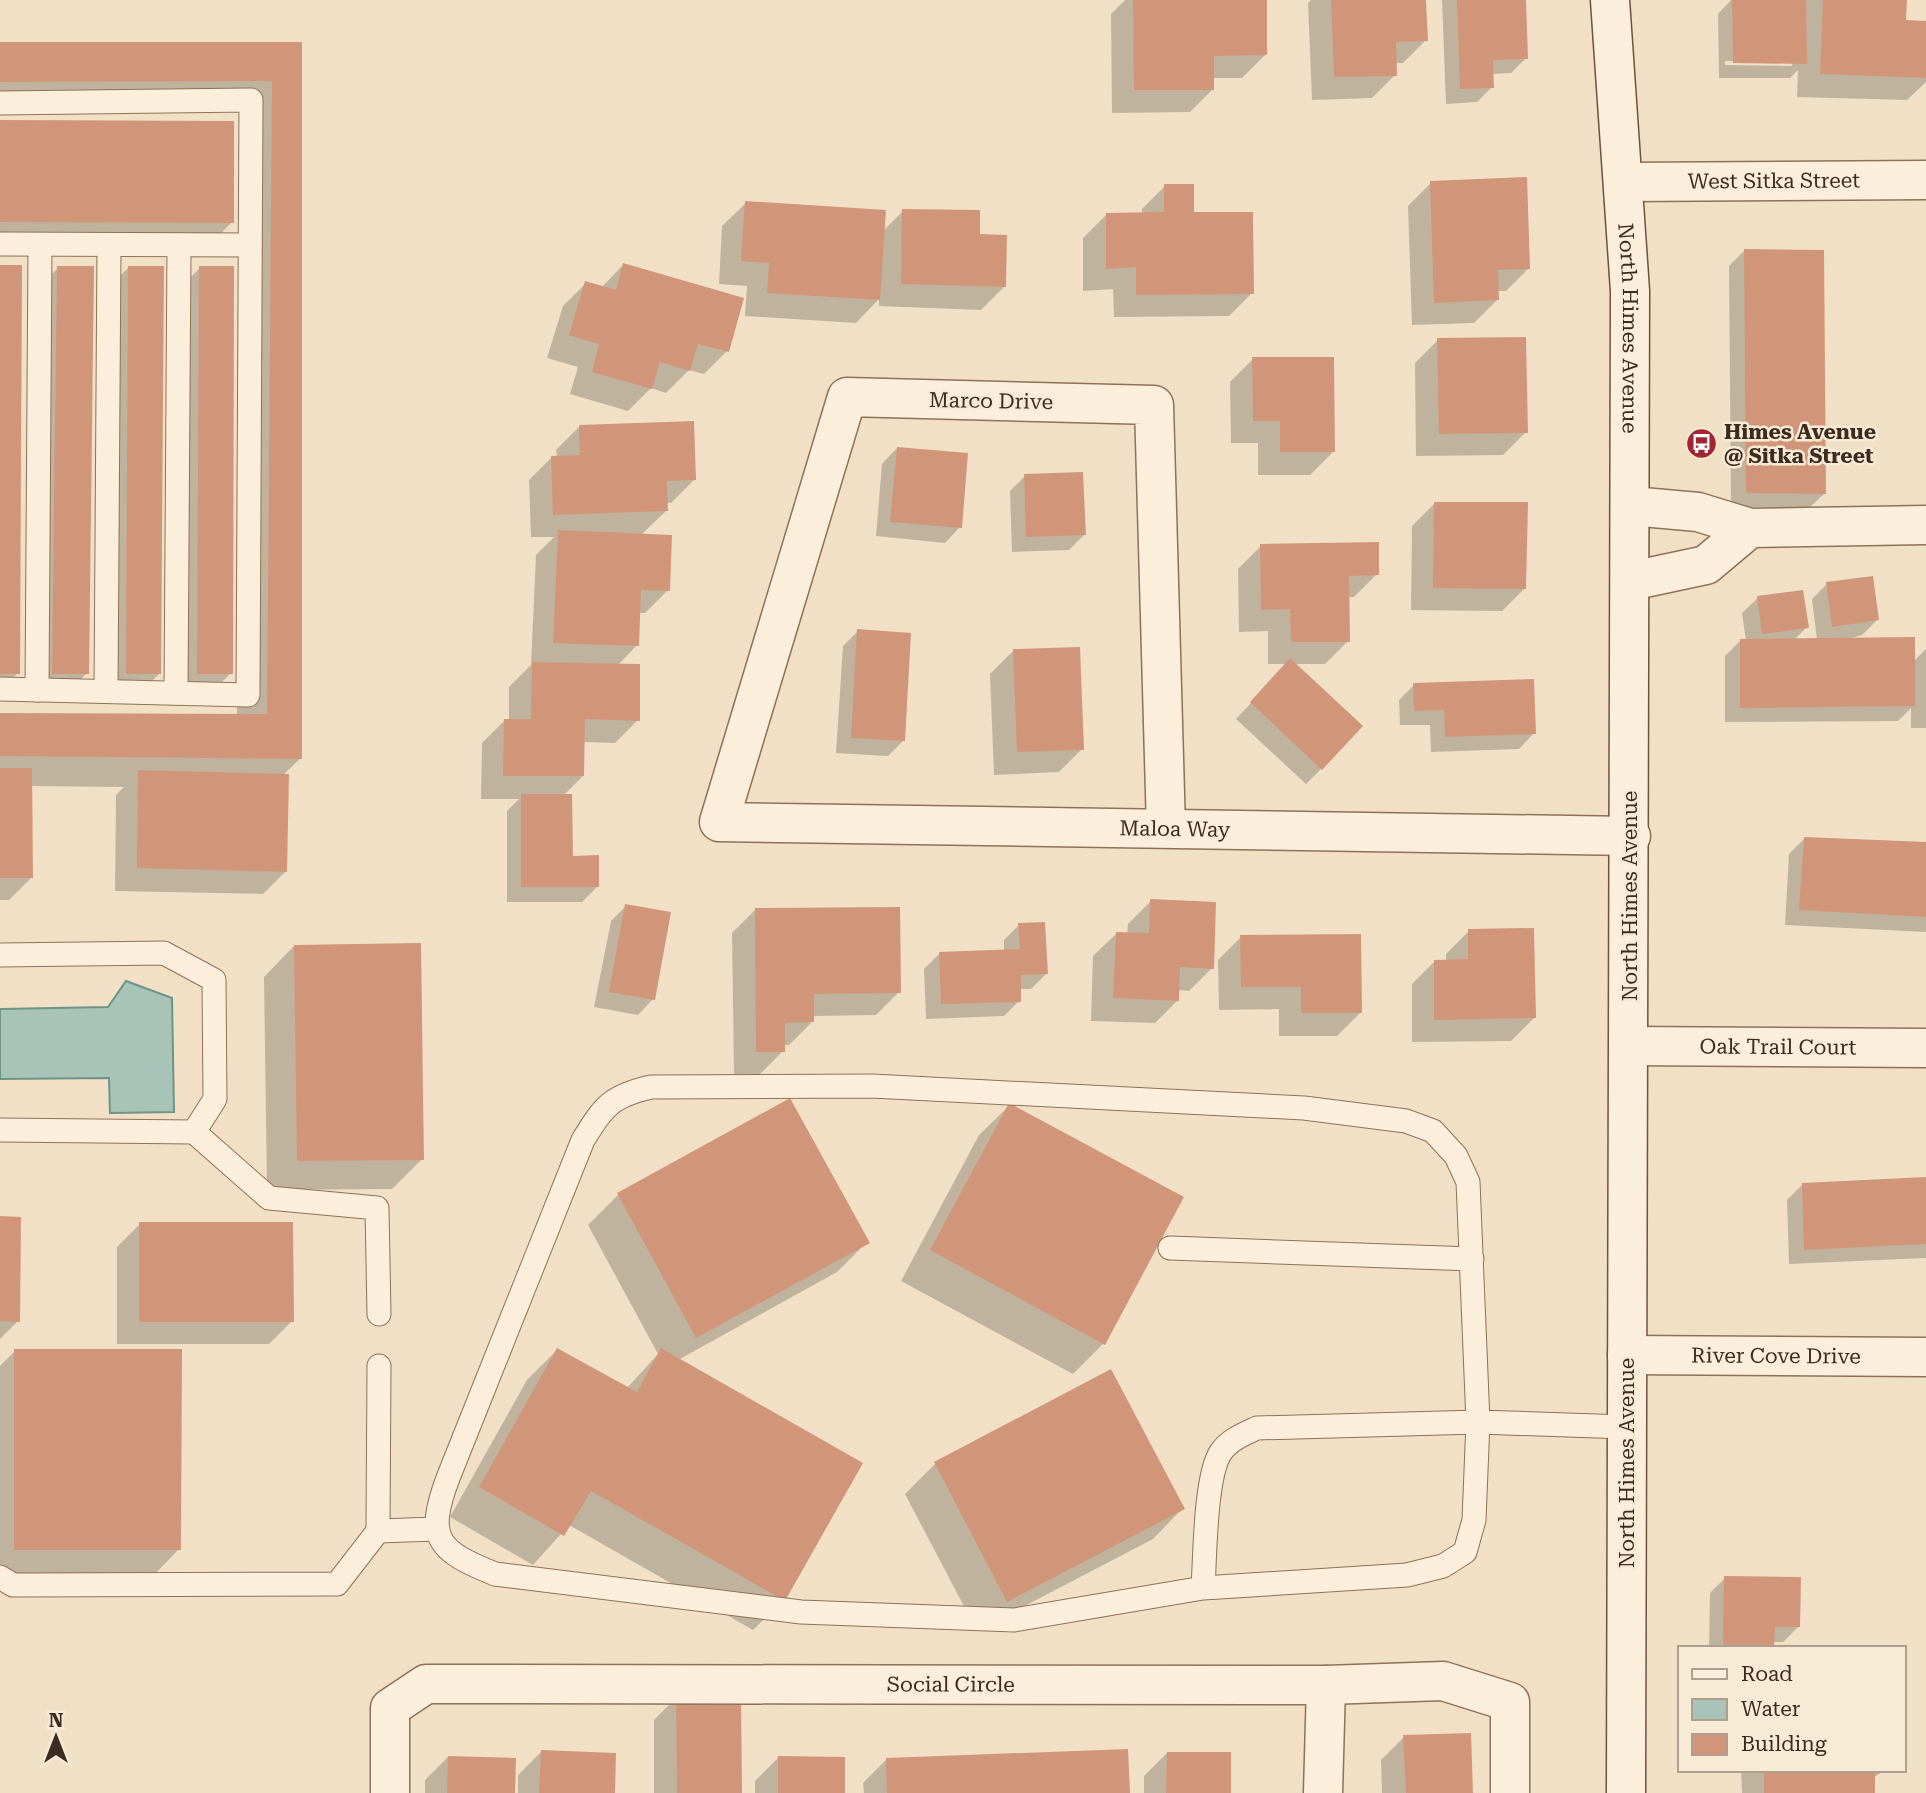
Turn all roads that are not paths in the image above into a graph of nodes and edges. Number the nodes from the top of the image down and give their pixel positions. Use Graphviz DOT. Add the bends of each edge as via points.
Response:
graph roads {
  1 [pos="1610,0"];
  2 [pos="0,103"];
  3 [pos="1926,180"];
  4 [pos="1624,182"];
  5 [pos="0,244"];
  6 [pos="40,245"];
  7 [pos="109,245"];
  8 [pos="179,245"];
  9 [pos="250,245"];
  10 [pos="1631,506"];
  11 [pos="1926,525"];
  12 [pos="1750,528"];
  13 [pos="1631,581"];
  14 [pos="0,690"];
  15 [pos="37,690"];
  16 [pos="106,691"];
  17 [pos="176,693"];
  18 [pos="719,822"];
  19 [pos="1166,829"];
  20 [pos="1631,836"];
  21 [pos="0,955"];
  22 [pos="1629,1046"];
  23 [pos="1926,1048"];
  24 [pos="0,1130"];
  25 [pos="194,1132"];
  26 [pos="1170,1248"];
  27 [pos="1472,1259"];
  28 [pos="379,1314"];
  29 [pos="1627,1355"];
  30 [pos="1926,1357"];
  31 [pos="379,1366"];
  32 [pos="1478,1422"];
  33 [pos="1626,1427"];
  34 [pos="436,1530"];
  35 [pos="378,1531"];
  36 [pos="0,1577"];
  37 [pos="1203,1588"];
  38 [pos="1326,1685"];
  39 [pos="390,1793"];
  40 [pos="1323,1793"];
  41 [pos="1510,1793"];
  42 [pos="1626,1793"];
  1 -- 4 [label="street, North Himes Avenue"];
  2 -- 9 [label="lane" via="251,100"];
  3 -- 4 [label="street, West Sitka Street"];
  4 -- 10 [label="street, North Himes Avenue" via="1630,291"];
  5 -- 6 [label="lane"];
  6 -- 7 [label="lane"];
  6 -- 15 [label="lane"];
  7 -- 8 [label="lane"];
  7 -- 16 [label="lane"];
  8 -- 9 [label="lane"];
  8 -- 17 [label="lane"];
  9 -- 17 [label="lane" via="248,695"];
  10 -- 12 [label="street" via="1698,512"];
  10 -- 13 [label="street, North Himes Avenue"];
  11 -- 12 [label="street"];
  12 -- 13 [label="street" via="1706,565"];
  13 -- 20 [label="street, North Himes Avenue"];
  14 -- 15 [label="lane"];
  15 -- 16 [label="lane"];
  16 -- 17 [label="lane"];
  18 -- 19 [label="street, Maloa Way"];
  18 -- 19 [label="street, Marco Drive" via="846,397 1154,405"];
  19 -- 20 [label="street, Maloa Way"];
  20 -- 22 [label="street, North Himes Avenue"];
  21 -- 25 [label="lane" via="164,953 214,980 215,1100"];
  22 -- 23 [label="street, Oak Trail Court"];
  22 -- 29 [label="street, North Himes Avenue"];
  24 -- 25 [label="lane"];
  25 -- 28 [label="lane" via="269,1198 377,1208"];
  26 -- 27 [label="lane"];
  27 -- 32 [label="lane"];
  27 -- 34 [label="lane" via="1468,1182 1456,1156 1433,1131 1406,1121 1304,1108 872,1087 707,1085 651,1087 620,1094 601,1111 583,1140 439,1502"];
  29 -- 30 [label="street, River Cove Drive"];
  29 -- 33 [label="street, North Himes Avenue"];
  31 -- 35 [label="lane"];
  32 -- 33 [label="lane"];
  32 -- 37 [label="lane" via="1474,1520 1465,1552 1443,1566 1408,1576"];
  32 -- 37 [label="lane" via="1257,1428 1235,1439 1221,1452 1213,1473"];
  33 -- 42 [label="street, North Himes Avenue"];
  34 -- 35 [label="lane"];
  34 -- 37 [label="lane" via="461,1560 495,1574 801,1612 1014,1620"];
  35 -- 36 [label="lane" via="337,1584 13,1584"];
  38 -- 39 [label="street, Social Circle" via="426,1684 390,1708"];
  38 -- 40 [label="street"];
  38 -- 41 [label="street, Social Circle" via="1443,1681 1510,1702"];
}
